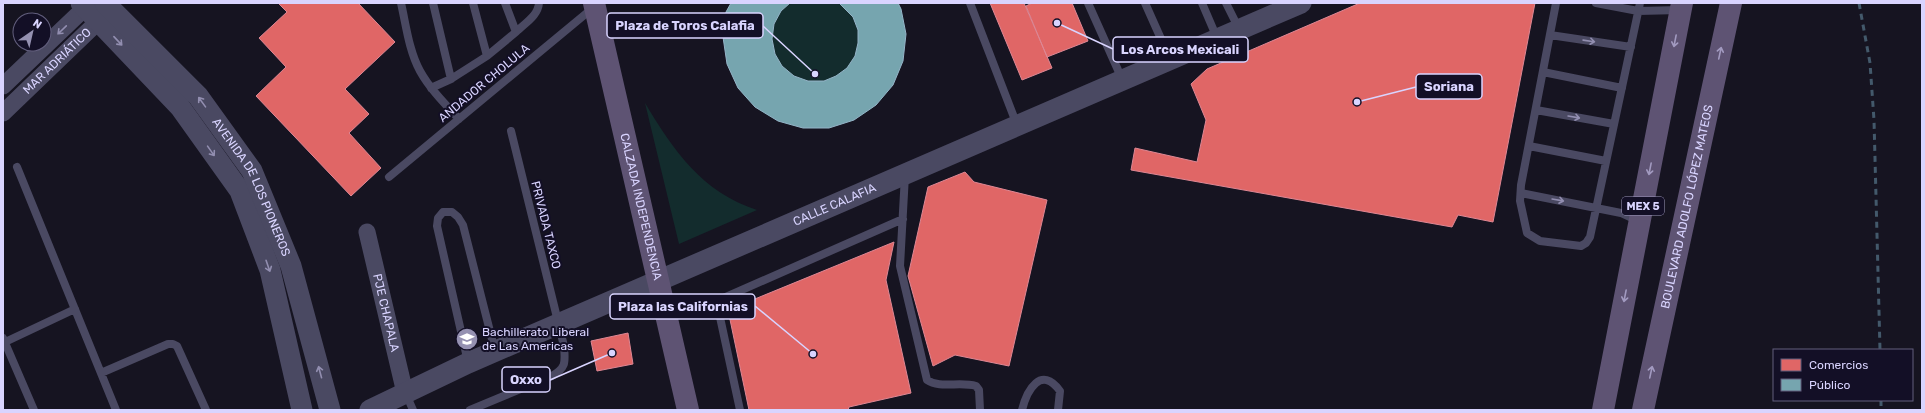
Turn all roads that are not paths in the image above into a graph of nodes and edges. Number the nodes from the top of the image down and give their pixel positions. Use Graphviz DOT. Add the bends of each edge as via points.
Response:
graph roads {
  1 [pos="401,3"];
  2 [pos="432,3"];
  3 [pos="473,3"];
  4 [pos="505,3"];
  5 [pos="539,3"];
  6 [pos="970,3"];
  7 [pos="1088,3"];
  8 [pos="1145,3"];
  9 [pos="1202,3"];
  10 [pos="1226,3"];
  11 [pos="1301,3"];
  12 [pos="1556,3"];
  13 [pos="1596,3"];
  14 [pos="1731,3"];
  15 [pos="594,5"];
  16 [pos="1639,7"];
  17 [pos="1682,7"];
  18 [pos="95,8"];
  19 [pos="1240,30"];
  20 [pos="516,32"];
  21 [pos="1550,35"];
  22 [pos="1217,39"];
  23 [pos="1631,47"];
  24 [pos="487,56"];
  25 [pos="1170,60"];
  26 [pos="1543,72"];
  27 [pos="451,79"];
  28 [pos="1122,80"];
  29 [pos="3,86"];
  30 [pos="431,88"];
  31 [pos="1622,88"];
  32 [pos="1536,110"];
  33 [pos="3,113"];
  34 [pos="458,119"];
  35 [pos="1614,124"];
  36 [pos="1018,125"];
  37 [pos="511,131"];
  38 [pos="1529,146"];
  39 [pos="1606,161"];
  40 [pos="17,167"];
  41 [pos="905,174"];
  42 [pos="389,177"];
  43 [pos="1520,193"];
  44 [pos="1596,207"];
  45 [pos="903,219"];
  46 [pos="1640,222"];
  47 [pos="367,232"];
  48 [pos="659,280"];
  49 [pos="75,309"];
  50 [pos="559,324"];
  51 [pos="4,340"];
  52 [pos="495,351"];
  53 [pos="468,363"];
  54 [pos="101,373"];
  55 [pos="409,402"];
  56 [pos="34,410"];
  57 [pos="116,410"];
  58 [pos="206,410"];
  59 [pos="302,410"];
  60 [pos="330,410"];
  61 [pos="370,410"];
  62 [pos="470,410"];
  63 [pos="688,410"];
  64 [pos="740,410"];
  65 [pos="980,410"];
  66 [pos="1022,410"];
  67 [pos="1058,410"];
  68 [pos="1603,410"];
  69 [pos="1643,410"];
  1 -- 30 [label="lane" via="408,36 420,70"];
  2 -- 27 [label="lane"];
  3 -- 24 [label="lane"];
  4 -- 20 [label="lane"];
  5 -- 20 [label="lane" via="535,14"];
  6 -- 36 [label="lane"];
  7 -- 28 [label="lane"];
  8 -- 25 [label="lane"];
  9 -- 22 [label="lane"];
  10 -- 19 [label="lane"];
  11 -- 19 [label="street, CALLE CALAFIA"];
  12 -- 21 [label="lane"];
  13 -- 16 [label="lane"];
  69 -- 14 [label="main road, BOULEVARD ADOLFO LÓPEZ MATEOS, one-way"];
  15 -- 34 [label="lane, ANDADOR CHOLULA"];
  15 -- 48 [label="main road, CALZADA INDEPENDENCIA"];
  16 -- 17 [label="lane"];
  16 -- 23 [label="lane"];
  17 -- 46 [label="main road, MEX 5, one-way"];
  18 -- 29 [label="street, MAR ADRIÁTICO, one-way"];
  18 -- 33 [label="street, MAR ADRIÁTICO"];
  18 -- 59 [label="street, AVENIDA DE LOS PIONEROS, one-way" via="180,108 240,191 270,270"];
  60 -- 18 [label="street, AVENIDA DE LOS PIONEROS, one-way" via="291,266 252,171 198,96"];
  19 -- 22 [label="street, CALLE CALAFIA"];
  20 -- 24 [label="lane"];
  21 -- 23 [label="lane, one-way"];
  21 -- 26 [label="lane"];
  22 -- 25 [label="street, CALLE CALAFIA"];
  23 -- 31 [label="lane"];
  24 -- 27 [label="lane"];
  25 -- 28 [label="street, CALLE CALAFIA"];
  26 -- 31 [label="lane"];
  26 -- 32 [label="lane"];
  27 -- 30 [label="lane"];
  28 -- 36 [label="street, CALLE CALAFIA"];
  30 -- 34 [label="lane"];
  31 -- 35 [label="lane"];
  32 -- 35 [label="lane, one-way"];
  32 -- 38 [label="lane"];
  34 -- 42 [label="lane, ANDADOR CHOLULA"];
  35 -- 39 [label="lane"];
  36 -- 41 [label="street, CALLE CALAFIA"];
  37 -- 50 [label="lane, PRIVADA TAXCO"];
  38 -- 39 [label="lane"];
  38 -- 43 [label="lane"];
  39 -- 44 [label="lane"];
  40 -- 49 [label="lane"];
  41 -- 45 [label="lane"];
  41 -- 48 [label="street, CALLE CALAFIA"];
  43 -- 44 [label="lane, one-way"];
  43 -- 44 [label="lane" via="1527,233 1540,241 1581,246 1586,243 1590,237"];
  44 -- 46 [label="lane" via="1621,213"];
  45 -- 64 [label="lane" via="720,300 718,308"];
  45 -- 65 [label="lane" via="900,266 927,380 934,385 961,383 976,386 980,397"];
  46 -- 68 [label="main road, MEX 5, one-way"];
  47 -- 55 [label="street, PJE CHAPALA"];
  48 -- 50 [label="street, CALLE CALAFIA"];
  48 -- 63 [label="main road, CALZADA INDEPENDENCIA"];
  49 -- 51 [label="lane"];
  49 -- 54 [label="lane"];
  50 -- 52 [label="street, CALLE CALAFIA"];
  50 -- 62 [label="lane, PRIVADA TAXCO" via="565,363 561,371"];
  51 -- 56 [label="lane"];
  52 -- 53 [label="street, CALLE CALAFIA"];
  52 -- 53 [label="lane" via="463,225 452,212 443,212 438,218 437,226"];
  53 -- 55 [label="street, CALLE CALAFIA"];
  54 -- 57 [label="lane"];
  54 -- 58 [label="lane" via="173,344 177,346"];
  55 -- 61 [label="street, CALLE CALAFIA"];
  66 -- 67 [label="lane" via="1029,389 1041,380 1053,384 1060,392"];
}
